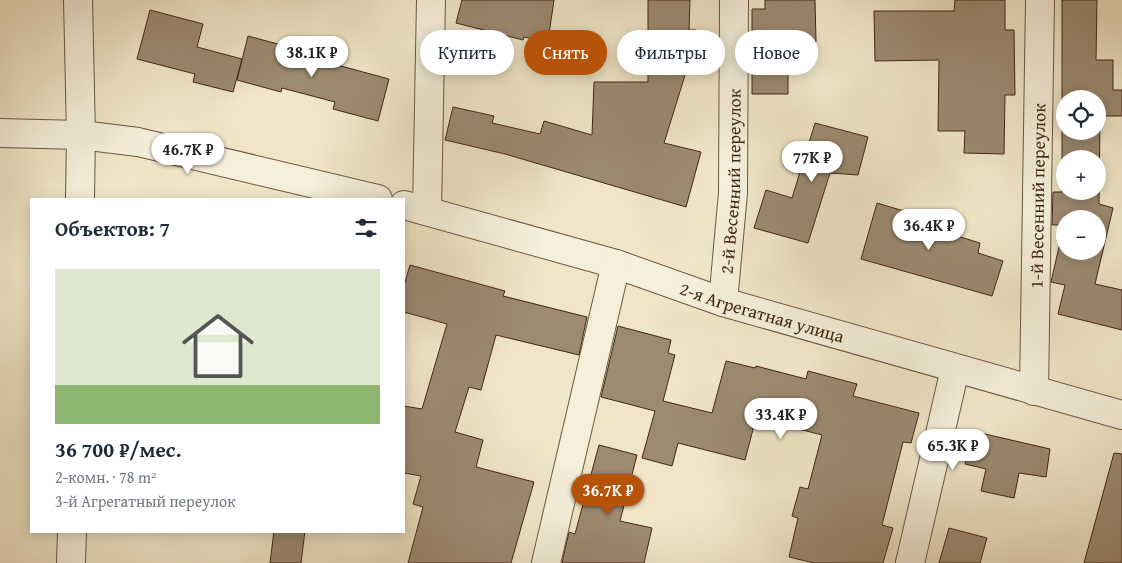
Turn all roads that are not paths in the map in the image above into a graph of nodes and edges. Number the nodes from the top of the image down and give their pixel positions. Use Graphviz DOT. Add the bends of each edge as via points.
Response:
graph roads {
  1 [pos="78,0"];
  2 [pos="431,0"];
  3 [pos="734,0"];
  4 [pos="1040,0"];
  5 [pos="0,133"];
  6 [pos="81,135"];
  7 [pos="80,198"];
  8 [pos="374,198"];
  9 [pos="415,208"];
  10 [pos="616,264"];
  11 [pos="723,302"];
  12 [pos="956,369"];
  13 [pos="1034,391"];
  14 [pos="1122,415"];
  15 [pos="72,533"];
  16 [pos="71,563"];
  17 [pos="546,563"];
  18 [pos="910,563"];
  1 -- 6 [label="street"];
  2 -- 9 [label="street"];
  3 -- 11 [label="street, 2-й Весенний переулок" via="733,193"];
  4 -- 13 [label="street, 1-й Весенний переулок"];
  5 -- 6 [label="street"];
  6 -- 7 [label="street"];
  6 -- 8 [label="street" via="138,142"];
  9 -- 10 [label="street, 2-я Агрегатная улица"];
  10 -- 11 [label="street, 2-я Агрегатная улица"];
  10 -- 17 [label="street"];
  11 -- 12 [label="street, 2-я Агрегатная улица"];
  12 -- 13 [label="street, 2-я Агрегатная улица"];
  12 -- 18 [label="street"];
  13 -- 14 [label="street, 2-я Агрегатная улица"];
  15 -- 16 [label="street"];
}
